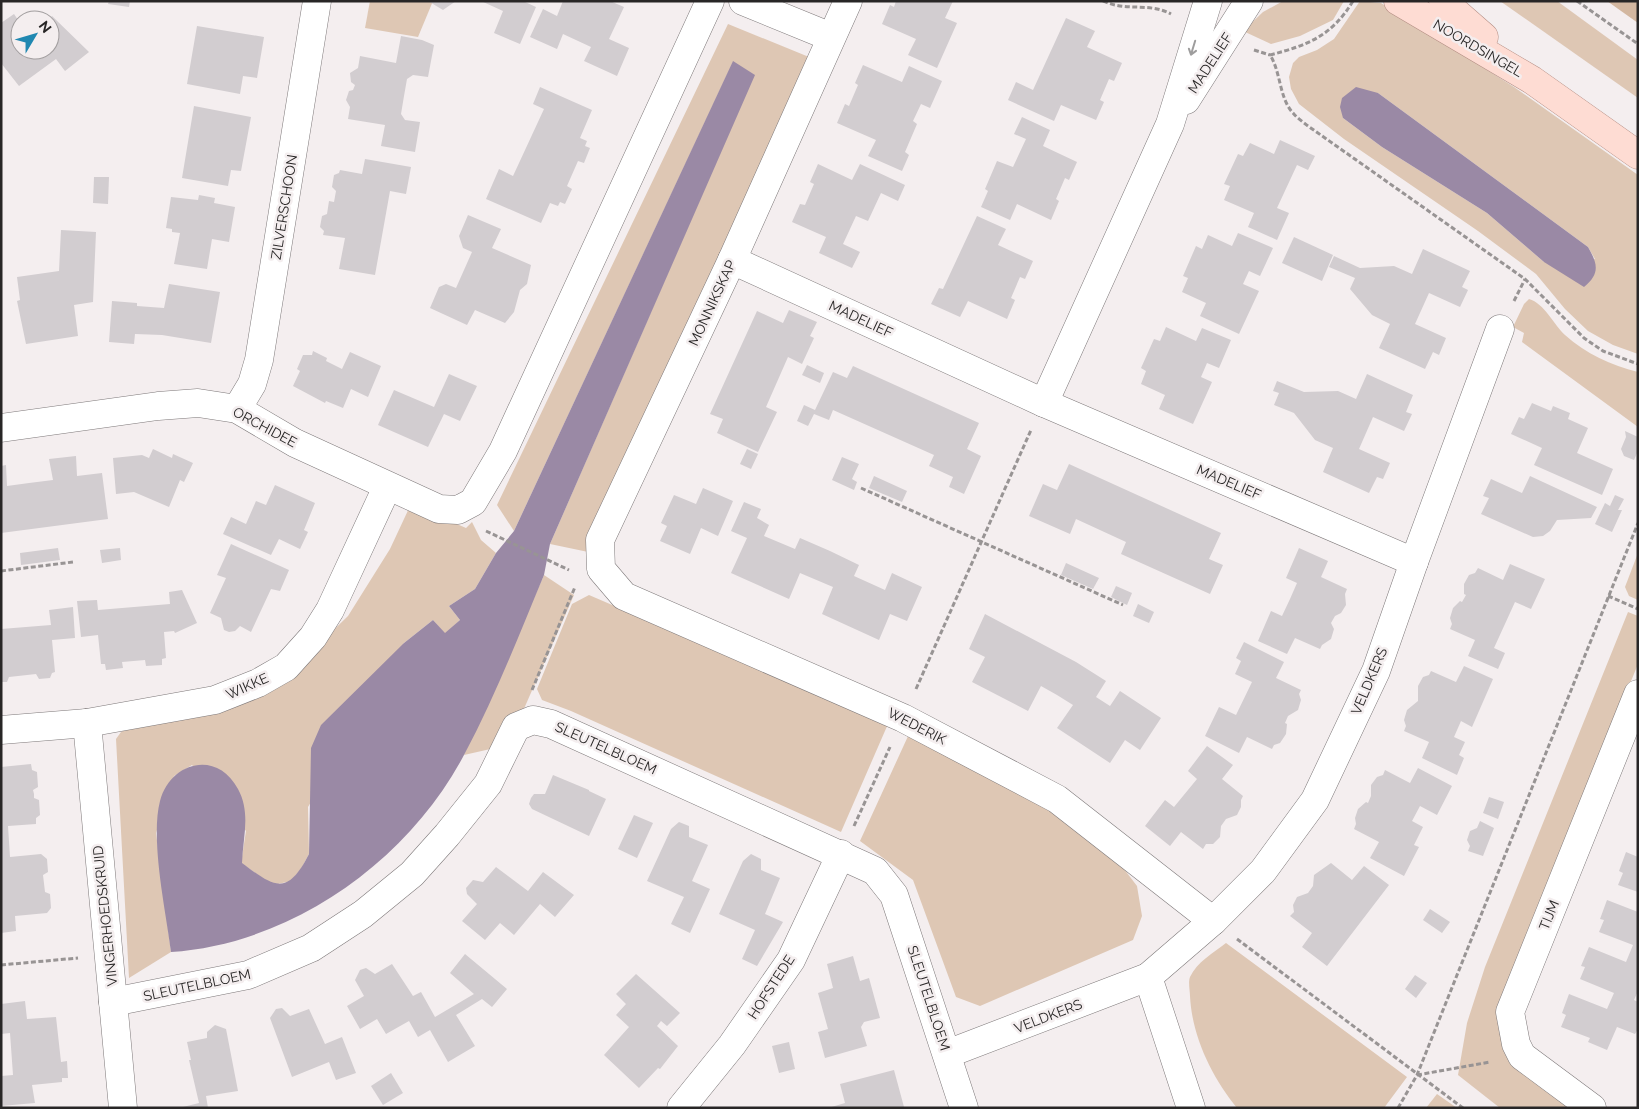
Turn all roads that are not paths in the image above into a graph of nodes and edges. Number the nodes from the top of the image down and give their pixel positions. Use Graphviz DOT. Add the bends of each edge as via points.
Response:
graph roads {
  1 [pos="317,1"];
  2 [pos="710,1"];
  3 [pos="743,1"];
  4 [pos="848,1"];
  5 [pos="1208,1"];
  6 [pos="1249,1"];
  7 [pos="1398,1"];
  8 [pos="1443,1"];
  9 [pos="831,37"];
  10 [pos="1532,80"];
  11 [pos="1170,124"];
  12 [pos="1638,155"];
  13 [pos="732,260"];
  14 [pos="1500,329"];
  15 [pos="1044,403"];
  16 [pos="237,409"];
  17 [pos="1,428"];
  18 [pos="387,487"];
  19 [pos="1414,562"];
  20 [pos="601,569"];
  21 [pos="1638,694"];
  22 [pos="86,723"];
  23 [pos="1,730"];
  24 [pos="842,854"];
  25 [pos="1213,921"];
  26 [pos="1148,977"];
  27 [pos="113,1002"];
  28 [pos="947,1054"];
  29 [pos="123,1108"];
  30 [pos="681,1108"];
  31 [pos="964,1108"];
  32 [pos="1191,1108"];
  33 [pos="1592,1108"];
  1 -- 16 [label="street, ZILVERSCHOON" via="259,360 252,384"];
  2 -- 18 [label="street, ORCHIDEE" via="503,451 473,502 458,510 439,509"];
  3 -- 9 [label="street"];
  4 -- 9 [label="street, MONNIKSKAP"];
  5 -- 11 [label="street, MADELIEF, one-way"];
  6 -- 11 [label="street, MADELIEF"];
  7 -- 10 [label="main road, NOORDSINGEL"];
  8 -- 10 [label="main road, NOORDSINGEL"];
  9 -- 13 [label="street, MONNIKSKAP"];
  10 -- 12 [label="main road, NOORDSINGEL"];
  11 -- 15 [label="street, MADELIEF"];
  13 -- 15 [label="street, MADELIEF"];
  13 -- 20 [label="street, MONNIKSKAP" via="600,540"];
  14 -- 19 [label="street, VELDKERS"];
  15 -- 19 [label="street, MADELIEF"];
  16 -- 17 [label="street, ORCHIDEE" via="198,403 158,406"];
  16 -- 18 [label="street, ORCHIDEE" via="295,443"];
  18 -- 22 [label="street, WIKKE" via="330,610 313,637 286,667 258,683 215,700"];
  19 -- 25 [label="street, VELDKERS" via="1376,670 1315,800 1263,871"];
  20 -- 25 [label="street, WEDERIK" via="624,596 903,718 1057,799"];
  21 -- 33 [label="street, TIJM" via="1510,1012 1516,1044 1522,1056"];
  22 -- 23 [label="street, WIKKE"];
  22 -- 27 [label="street, VINGERHOEDSKRUID"];
  24 -- 27 [label="street, SLEUTELBLOEM" via="552,724 533,720 516,727 488,784 447,835 412,874 363,914 311,948 248,976"];
  24 -- 28 [label="street, SLEUTELBLOEM" via="875,871 894,895"];
  24 -- 30 [label="street, HOFSTEDE" via="791,960 732,1045"];
  25 -- 26 [label="street, VELDKERS"];
  26 -- 28 [label="street, VELDKERS"];
  26 -- 32 [label="street"];
  27 -- 29 [label="street, VINGERHOEDSKRUID"];
  28 -- 31 [label="street, SLEUTELBLOEM"];
}
